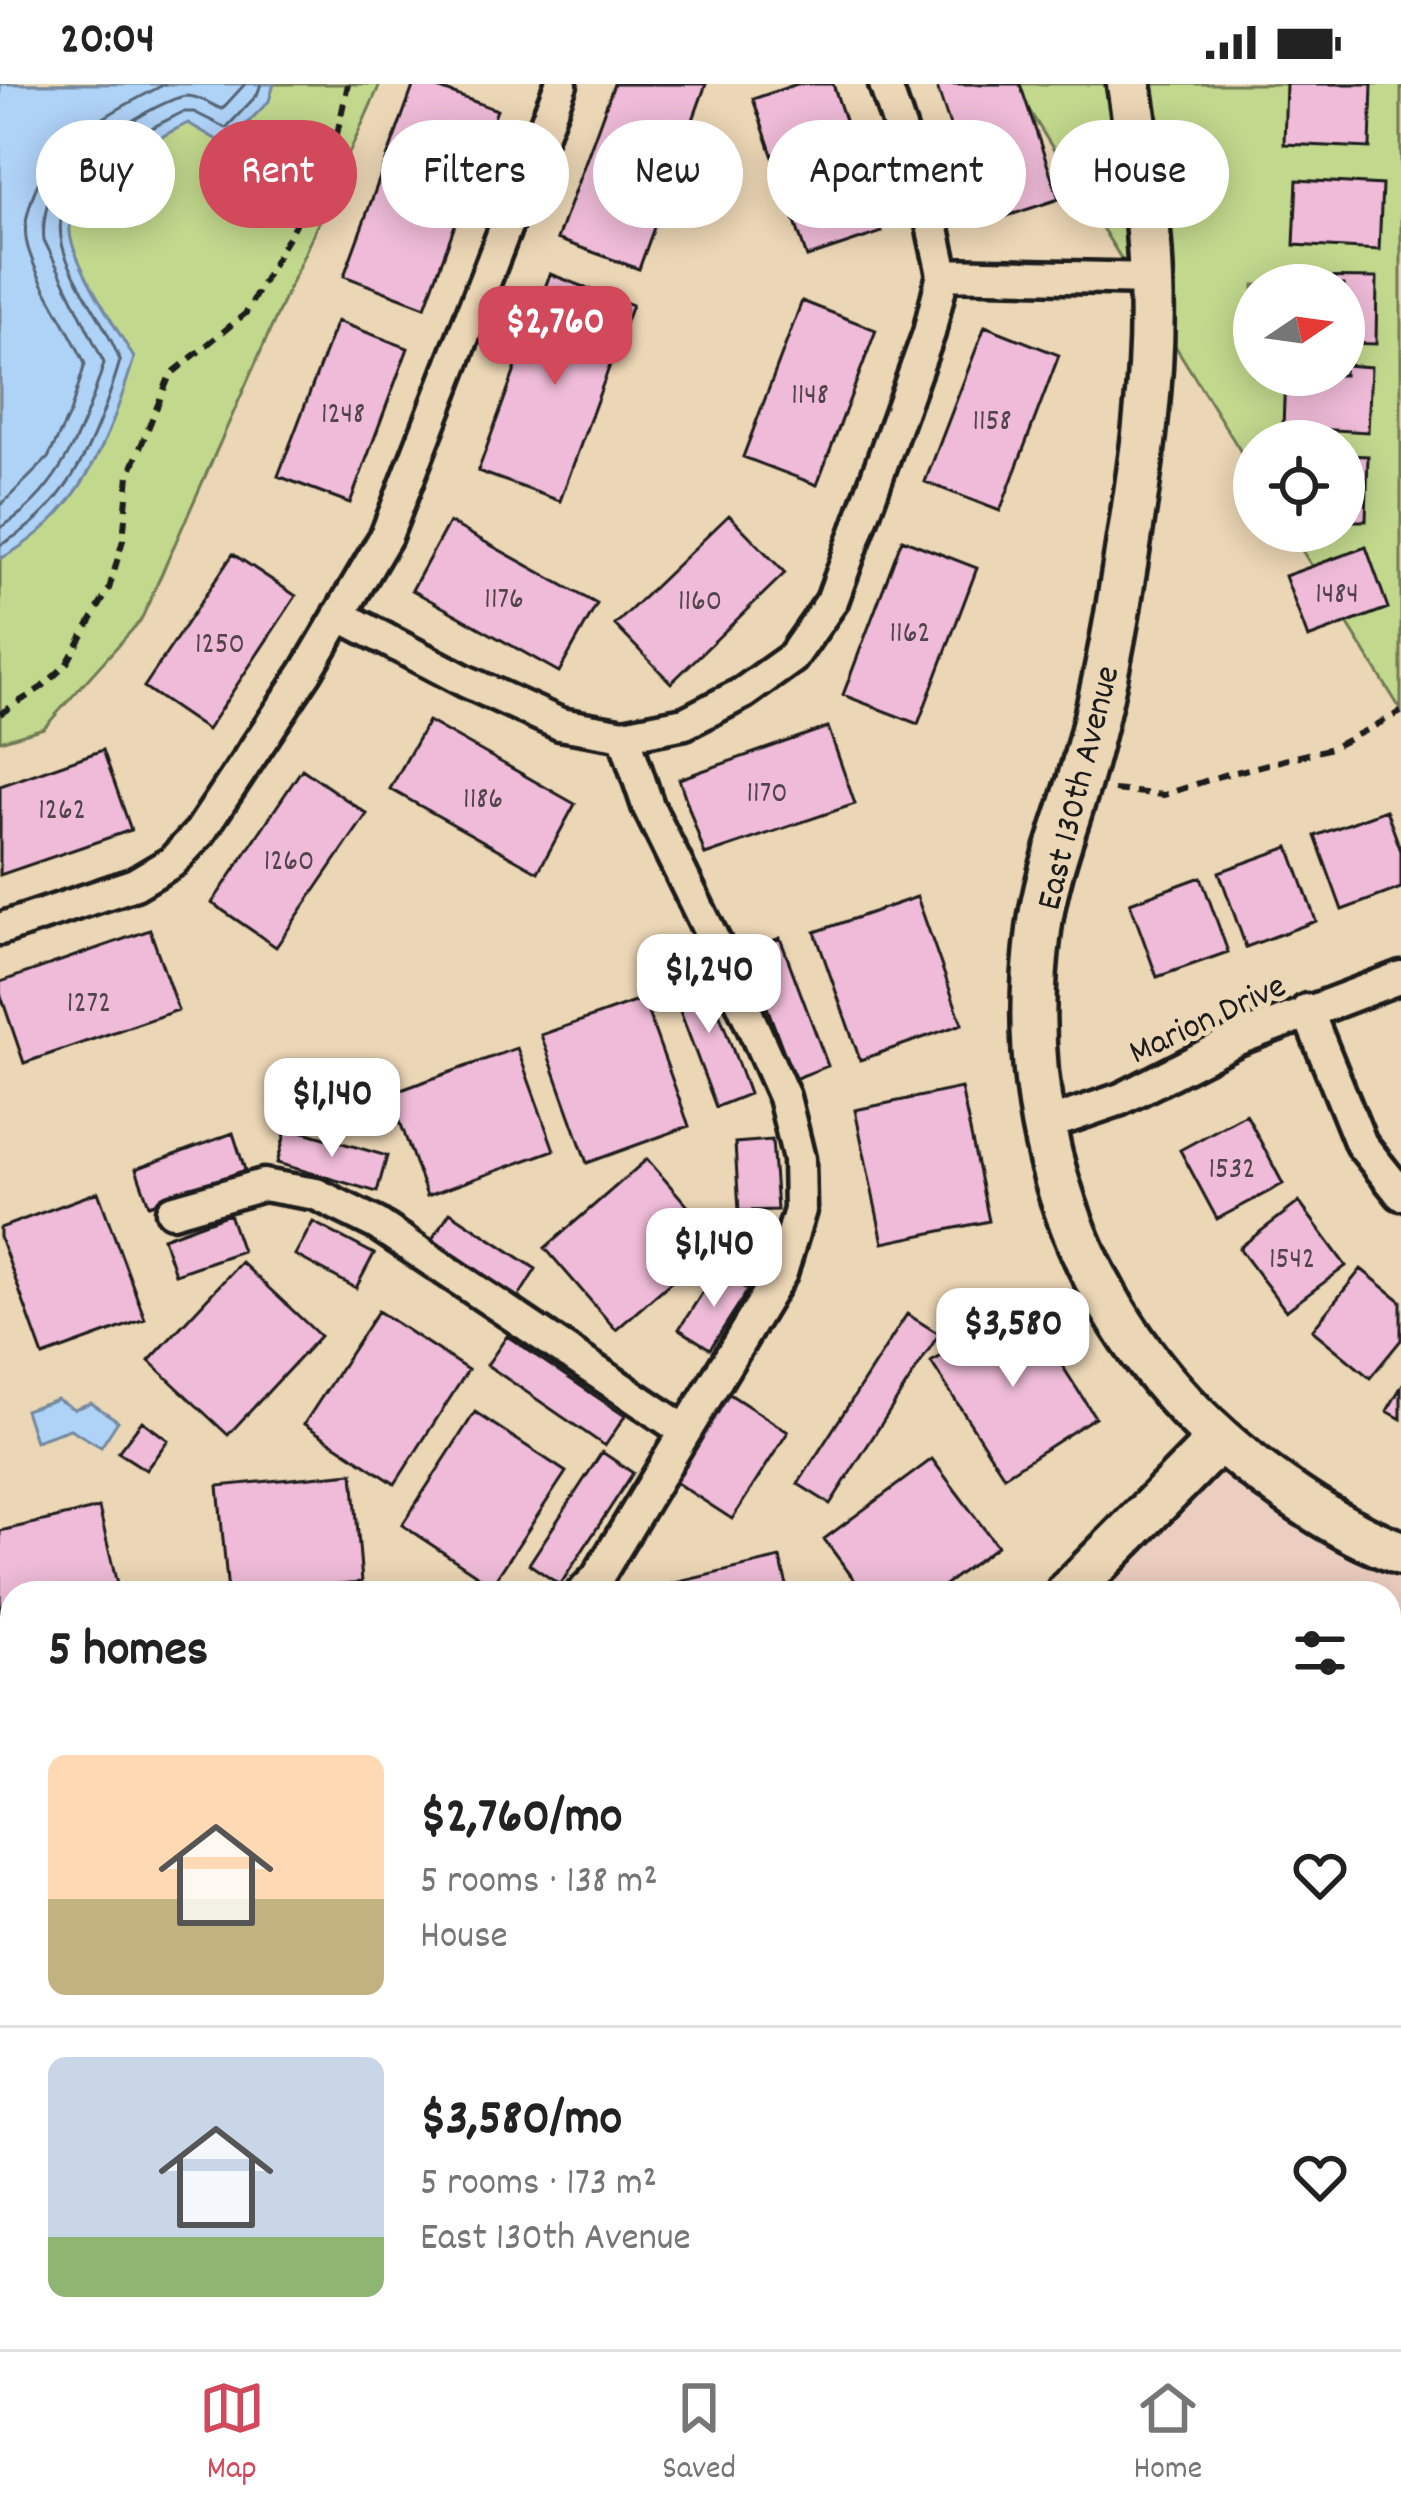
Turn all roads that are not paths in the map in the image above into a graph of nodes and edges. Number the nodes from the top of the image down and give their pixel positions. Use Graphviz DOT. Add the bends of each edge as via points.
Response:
graph roads {
  1 [pos="562,84"];
  2 [pos="884,84"];
  3 [pos="1129,84"];
  4 [pos="943,274"];
  5 [pos="1151,279"];
  6 [pos="339,615"];
  7 [pos="624,735"];
  8 [pos="0,929"];
  9 [pos="1401,976"];
  10 [pos="1307,1010"];
  11 [pos="1045,1125"];
  12 [pos="1401,1194"];
  13 [pos="172,1211"];
  14 [pos="686,1431"];
  15 [pos="1218,1441"];
  16 [pos="1401,1553"];
  17 [pos="594,1581"];
  18 [pos="1080,1581"];
  1 -- 6 [label="street" via="386,536"];
  2 -- 4 [label="street"];
  3 -- 5 [label="street, East 130th Avenue"];
  4 -- 5 [label="street"];
  4 -- 7 [label="street" via="832,601 792,658 743,693 685,723"];
  5 -- 11 [label="street, East 130th Avenue" via="1141,452 1100,710 1039,928 1032,1010"];
  6 -- 7 [label="street" via="560,724"];
  6 -- 8 [label="street" via="200,832 172,862 135,884"];
  7 -- 14 [label="street" via="648,806 784,1097 799,1159 800,1210 781,1274"];
  9 -- 10 [label="street, Marion Drive"];
  10 -- 11 [label="street, Marion Drive" via="1121,1099"];
  10 -- 12 [label="street" via="1361,1144"];
  11 -- 15 [label="street, East 130th Avenue" via="1066,1214 1105,1298 1128,1338"];
  13 -- 14 [label="street" via="263,1185 316,1194 377,1224"];
  14 -- 17 [label="street"];
  15 -- 16 [label="street, East 130th Avenue" via="1332,1520"];
  15 -- 18 [label="street"];
}
